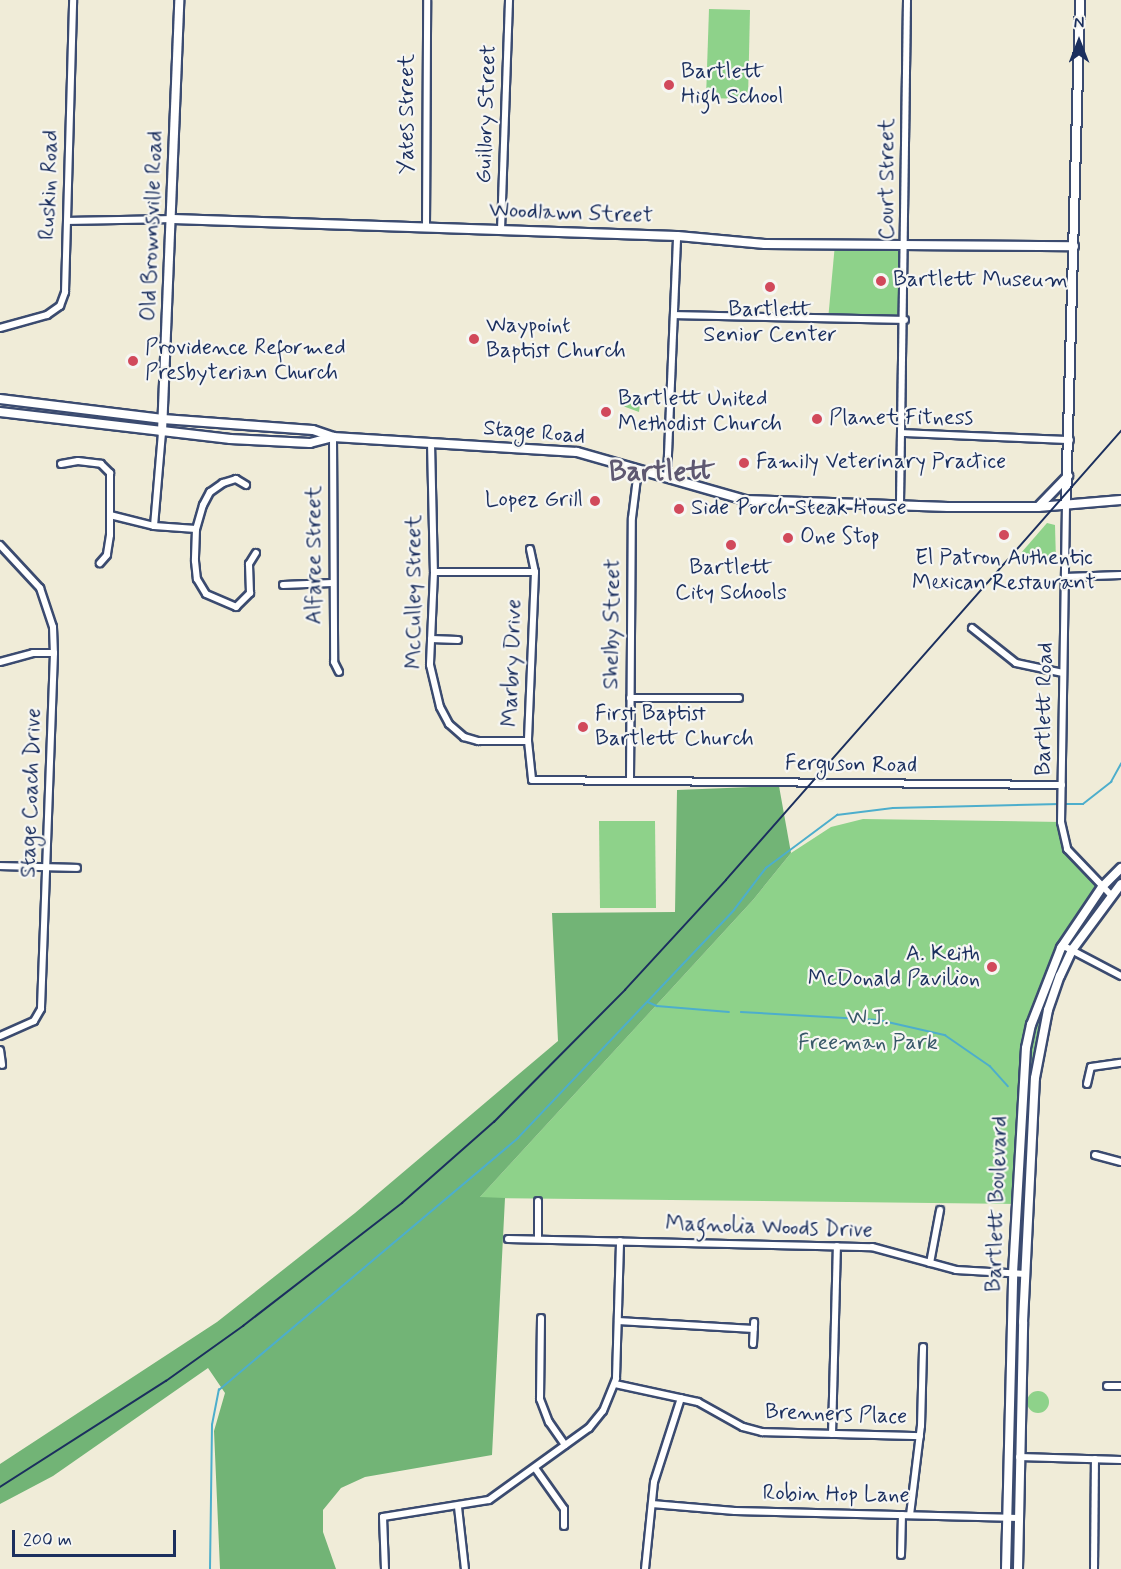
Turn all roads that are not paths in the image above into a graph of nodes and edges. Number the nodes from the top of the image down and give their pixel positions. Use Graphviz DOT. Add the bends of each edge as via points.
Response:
graph roads {
  1 [pos="73,0"];
  2 [pos="179,0"];
  3 [pos="427,0"];
  4 [pos="509,0"];
  5 [pos="907,0"];
  6 [pos="1080,0"];
  7 [pos="173,219"];
  8 [pos="68,221"];
  9 [pos="426,227"];
  10 [pos="501,230"];
  11 [pos="677,236"];
  12 [pos="906,242"];
  13 [pos="1074,246"];
  14 [pos="674,315"];
  15 [pos="905,320"];
  16 [pos="0,328"];
  17 [pos="0,399"];
  18 [pos="0,412"];
  19 [pos="163,420"];
  20 [pos="162,432"];
  21 [pos="902,433"];
  22 [pos="333,437"];
  23 [pos="1070,440"];
  24 [pos="430,443"];
  25 [pos="61,464"];
  26 [pos="638,470"];
  27 [pos="1068,477"];
  28 [pos="667,478"];
  29 [pos="246,485"];
  30 [pos="1121,500"];
  31 [pos="900,502"];
  32 [pos="1066,505"];
  33 [pos="1038,507"];
  34 [pos="110,514"];
  35 [pos="154,526"];
  36 [pos="196,529"];
  37 [pos="0,545"];
  38 [pos="530,549"];
  39 [pos="6,552"];
  40 [pos="256,553"];
  41 [pos="0,557"];
  42 [pos="100,563"];
  43 [pos="434,572"];
  44 [pos="535,572"];
  45 [pos="1121,575"];
  46 [pos="1065,577"];
  47 [pos="332,584"];
  48 [pos="283,585"];
  49 [pos="972,628"];
  50 [pos="431,639"];
  51 [pos="458,640"];
  52 [pos="54,653"];
  53 [pos="0,662"];
  54 [pos="339,672"];
  55 [pos="1063,673"];
  56 [pos="630,698"];
  57 [pos="739,698"];
  58 [pos="528,741"];
  59 [pos="532,780"];
  60 [pos="630,780"];
  61 [pos="1062,785"];
  62 [pos="0,866"];
  63 [pos="47,867"];
  64 [pos="77,868"];
  65 [pos="1121,868"];
  66 [pos="1121,884"];
  67 [pos="1102,887"];
  68 [pos="1111,895"];
  69 [pos="1062,945"];
  70 [pos="1072,950"];
  71 [pos="1121,976"];
  72 [pos="0,1036"];
  73 [pos="0,1050"];
  74 [pos="1121,1063"];
  75 [pos="2,1065"];
  76 [pos="1087,1084"];
  77 [pos="1095,1155"];
  78 [pos="1121,1162"];
  79 [pos="538,1201"];
  80 [pos="940,1210"];
  81 [pos="508,1239"];
  82 [pos="538,1239"];
  83 [pos="620,1241"];
  84 [pos="837,1246"];
  85 [pos="930,1263"];
  86 [pos="1013,1273"];
  87 [pos="1025,1274"];
  88 [pos="540,1318"];
  89 [pos="618,1321"];
  90 [pos="753,1344"];
  91 [pos="923,1347"];
  92 [pos="615,1384"];
  93 [pos="1107,1386"];
  94 [pos="1121,1386"];
  95 [pos="681,1398"];
  96 [pos="832,1434"];
  97 [pos="920,1436"];
  98 [pos="565,1445"];
  99 [pos="1019,1457"];
  100 [pos="1095,1459"];
  101 [pos="1121,1460"];
  102 [pos="535,1468"];
  103 [pos="652,1504"];
  104 [pos="458,1507"];
  105 [pos="902,1515"];
  106 [pos="910,1515"];
  107 [pos="1006,1518"];
  108 [pos="1018,1518"];
  109 [pos="564,1526"];
  110 [pos="901,1554"];
  111 [pos="385,1569"];
  112 [pos="465,1569"];
  113 [pos="645,1569"];
  114 [pos="1006,1569"];
  115 [pos="1018,1569"];
  116 [pos="1094,1569"];
  1 -- 8 [label="street, Ruskin Road"];
  2 -- 7 [label="main road, Old Brownsville Road"];
  3 -- 9 [label="street, Yates Street"];
  4 -- 10 [label="street, Guillory Street"];
  5 -- 12 [label="street, Court Street"];
  6 -- 13 [label="street"];
  7 -- 8 [label="street, Woodlawn Street"];
  7 -- 9 [label="street, Woodlawn Street"];
  7 -- 19 [label="main road, Old Brownsville Road"];
  8 -- 16 [label="street, Ruskin Road" via="65,291 60,306 47,315"];
  9 -- 10 [label="street, Woodlawn Street"];
  10 -- 11 [label="street, Woodlawn Street"];
  11 -- 12 [label="street, Woodlawn Street" via="765,244"];
  11 -- 14 [label="street"];
  12 -- 13 [label="street, Woodlawn Street"];
  12 -- 15 [label="street, Court Street"];
  13 -- 23 [label="street"];
  14 -- 15 [label="street"];
  14 -- 28 [label="street"];
  15 -- 21 [label="street, Court Street"];
  17 -- 19 [label="main road, Stage Road"];
  18 -- 20 [label="main road, Stage Road"];
  19 -- 20 [label="main road, Old Brownsville Road"];
  19 -- 22 [label="main road, Stage Road" via="313,430"];
  20 -- 22 [label="main road, Stage Road" via="310,443"];
  20 -- 35 [label="street, Old Brownsville Road"];
  21 -- 23 [label="street"];
  21 -- 31 [label="street, Court Street"];
  22 -- 24 [label="main road, Stage Road"];
  22 -- 47 [label="street, Alfaree Street"];
  23 -- 27 [label="street"];
  24 -- 26 [label="main road, Stage Road" via="577,452"];
  24 -- 43 [label="street, McCulley Street"];
  25 -- 34 [label="street" via="101,464 110,473"];
  26 -- 28 [label="main road, Stage Road"];
  26 -- 56 [label="street, Shelby Street" via="632,518"];
  27 -- 32 [label="street"];
  27 -- 33 [label="main road"];
  28 -- 31 [label="main road, Stage Road" via="746,500"];
  29 -- 36 [label="street" via="236,478 210,492"];
  30 -- 32 [label="main road, Stage Road"];
  31 -- 33 [label="main road, Stage Road" via="948,507"];
  32 -- 33 [label="main road, Stage Road"];
  32 -- 46 [label="street, Bartlett Road"];
  34 -- 35 [label="street"];
  34 -- 42 [label="street" via="107,555"];
  35 -- 36 [label="street"];
  36 -- 40 [label="street" via="197,579 206,594 223,604 236,607 250,593 249,564"];
  37 -- 39 [label="street, Stage Coach Drive"];
  38 -- 44 [label="street, Marbry Drive"];
  39 -- 41 [label="street"];
  39 -- 52 [label="street, Stage Coach Drive" via="40,588 53,627"];
  43 -- 44 [label="street"];
  43 -- 50 [label="street, McCulley Street"];
  44 -- 58 [label="street, Marbry Drive"];
  45 -- 46 [label="street"];
  46 -- 55 [label="street, Bartlett Road"];
  47 -- 48 [label="street"];
  47 -- 54 [label="street, Alfaree Street" via="334,662"];
  49 -- 55 [label="street" via="1019,664"];
  50 -- 51 [label="street"];
  50 -- 58 [label="street, McCulley Street" via="435,688 449,724 478,741"];
  52 -- 53 [label="street" via="33,653"];
  52 -- 63 [label="street, Stage Coach Drive"];
  55 -- 61 [label="street, Bartlett Road"];
  56 -- 57 [label="street"];
  56 -- 60 [label="street, Shelby Street"];
  58 -- 59 [label="street, Marbry Drive"];
  59 -- 60 [label="street, Ferguson Road"];
  60 -- 61 [label="street, Ferguson Road"];
  61 -- 67 [label="street, Bartlett Road" via="1061,822 1066,849"];
  62 -- 63 [label="street"];
  63 -- 64 [label="street"];
  63 -- 72 [label="street, Stage Coach Drive" via="41,1009 34,1021"];
  65 -- 67 [label="main road, Bartlett Boulevard"];
  66 -- 68 [label="main road, Bartlett Boulevard"];
  67 -- 68 [label="street, Bartlett Road"];
  67 -- 69 [label="main road, Bartlett Boulevard"];
  68 -- 70 [label="main road, Bartlett Boulevard"];
  69 -- 70 [label="street"];
  69 -- 86 [label="main road, Bartlett Boulevard" via="1031,1025 1023,1068"];
  70 -- 71 [label="street"];
  70 -- 87 [label="main road, Bartlett Boulevard" via="1048,1010 1035,1078"];
  73 -- 75 [label="street"];
  74 -- 76 [label="street" via="1091,1067"];
  77 -- 78 [label="street"];
  79 -- 82 [label="street"];
  80 -- 85 [label="street"];
  81 -- 82 [label="street, Magnolia Woods Drive"];
  82 -- 83 [label="street, Magnolia Woods Drive"];
  83 -- 84 [label="street, Magnolia Woods Drive"];
  83 -- 89 [label="street"];
  84 -- 85 [label="street, Magnolia Woods Drive" via="877,1248"];
  84 -- 96 [label="street"];
  85 -- 86 [label="street, Magnolia Woods Drive" via="956,1270"];
  86 -- 87 [label="street, Magnolia Woods Drive"];
  86 -- 107 [label="main road, Bartlett Boulevard"];
  87 -- 99 [label="main road, Bartlett Boulevard"];
  88 -- 98 [label="street" via="540,1399"];
  89 -- 90 [label="street" via="754,1325"];
  89 -- 92 [label="street"];
  91 -- 97 [label="street"];
  92 -- 95 [label="street, Brenners Place"];
  92 -- 98 [label="street" via="593,1424"];
  93 -- 94 [label="street"];
  95 -- 96 [label="street, Brenners Place" via="706,1405 757,1431"];
  95 -- 103 [label="street" via="657,1470"];
  96 -- 97 [label="street, Brenners Place"];
  97 -- 106 [label="street"];
  98 -- 102 [label="street"];
  99 -- 100 [label="street"];
  99 -- 108 [label="main road, Bartlett Boulevard"];
  100 -- 101 [label="street"];
  100 -- 116 [label="street"];
  102 -- 104 [label="street" via="495,1497"];
  102 -- 109 [label="street" via="564,1509"];
  103 -- 105 [label="street, Robin Hop Lane" via="735,1511"];
  103 -- 113 [label="street"];
  104 -- 111 [label="street" via="383,1517"];
  104 -- 112 [label="street"];
  105 -- 106 [label="street, Robin Hop Lane"];
  105 -- 110 [label="street"];
  106 -- 107 [label="street, Robin Hop Lane"];
  107 -- 108 [label="street, Robin Hop Lane"];
  107 -- 114 [label="main road, Bartlett Boulevard"];
  108 -- 115 [label="main road, Bartlett Boulevard"];
}
